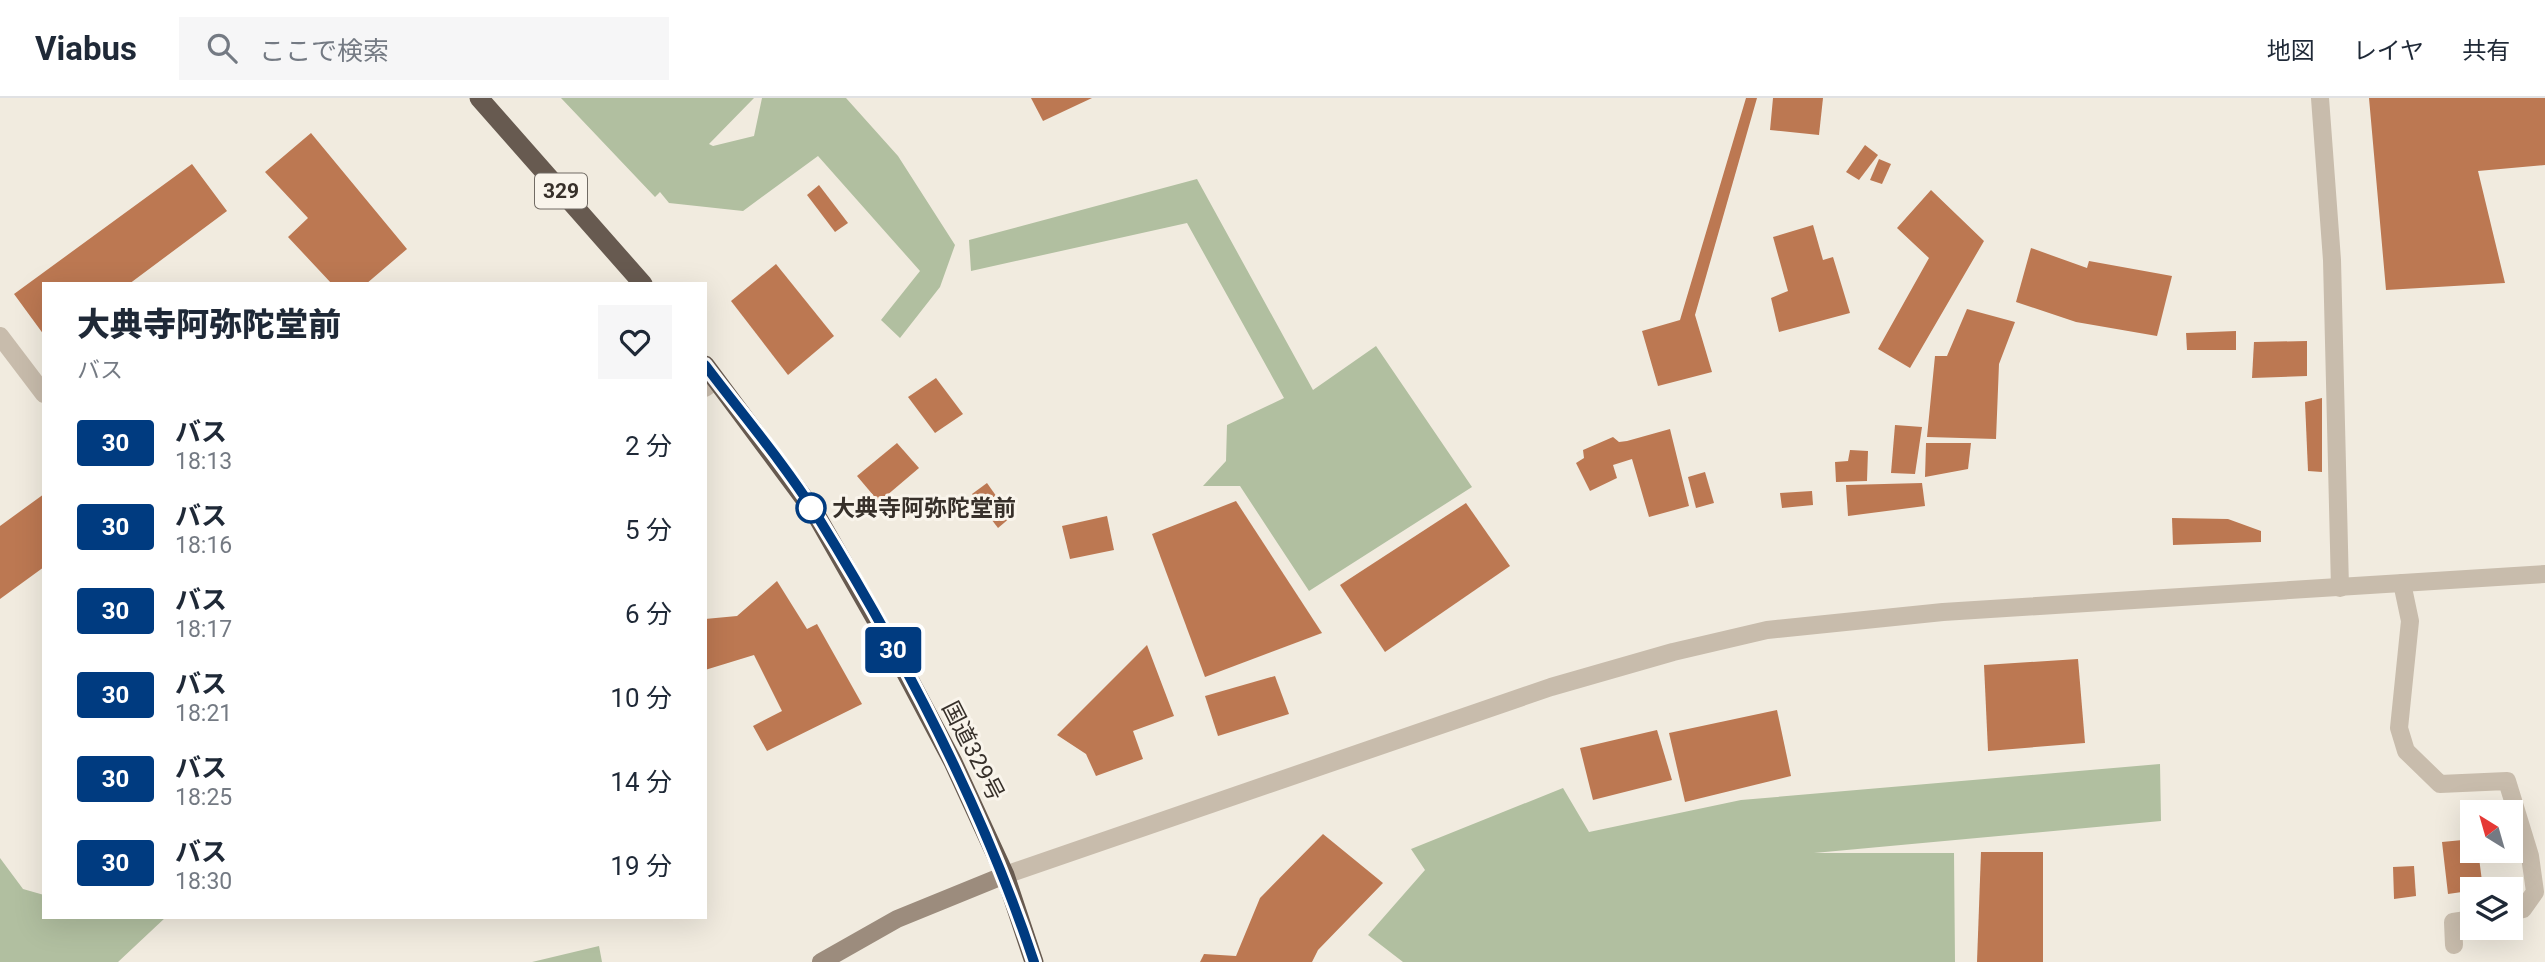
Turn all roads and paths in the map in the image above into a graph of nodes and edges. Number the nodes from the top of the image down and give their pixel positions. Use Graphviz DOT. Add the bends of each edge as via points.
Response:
graph roads {
  1 [pos="479,98"];
  2 [pos="2320,98"];
  3 [pos="641,282"];
  4 [pos="0,336"];
  5 [pos="709,378"];
  6 [pos="42,391"];
  7 [pos="2545,574"];
  8 [pos="2402,583"];
  9 [pos="2340,588"];
  10 [pos="1005,876"];
  11 [pos="2523,909"];
  12 [pos="2460,921"];
  13 [pos="2454,945"];
  14 [pos="821,962"];
  15 [pos="1034,962"];
  1 -- 3 [label="highway, 329"];
  2 -- 9 [label="street" via="2332,260"];
  4 -- 6 [label="street"];
  5 -- 10 [label="highway, 国道329号" via="815,513 953,762"];
  7 -- 8 [label="street"];
  8 -- 9 [label="street"];
  8 -- 11 [label="street" via="2410,621 2399,729 2406,751 2440,784 2507,781 2530,856 2535,892"];
  9 -- 10 [label="street" via="1942,612 1766,630 1551,687"];
  10 -- 14 [label="main road" via="897,919"];
  10 -- 15 [label="highway, 国道329号"];
  12 -- 13 [label="street" via="2453,922"];
}
